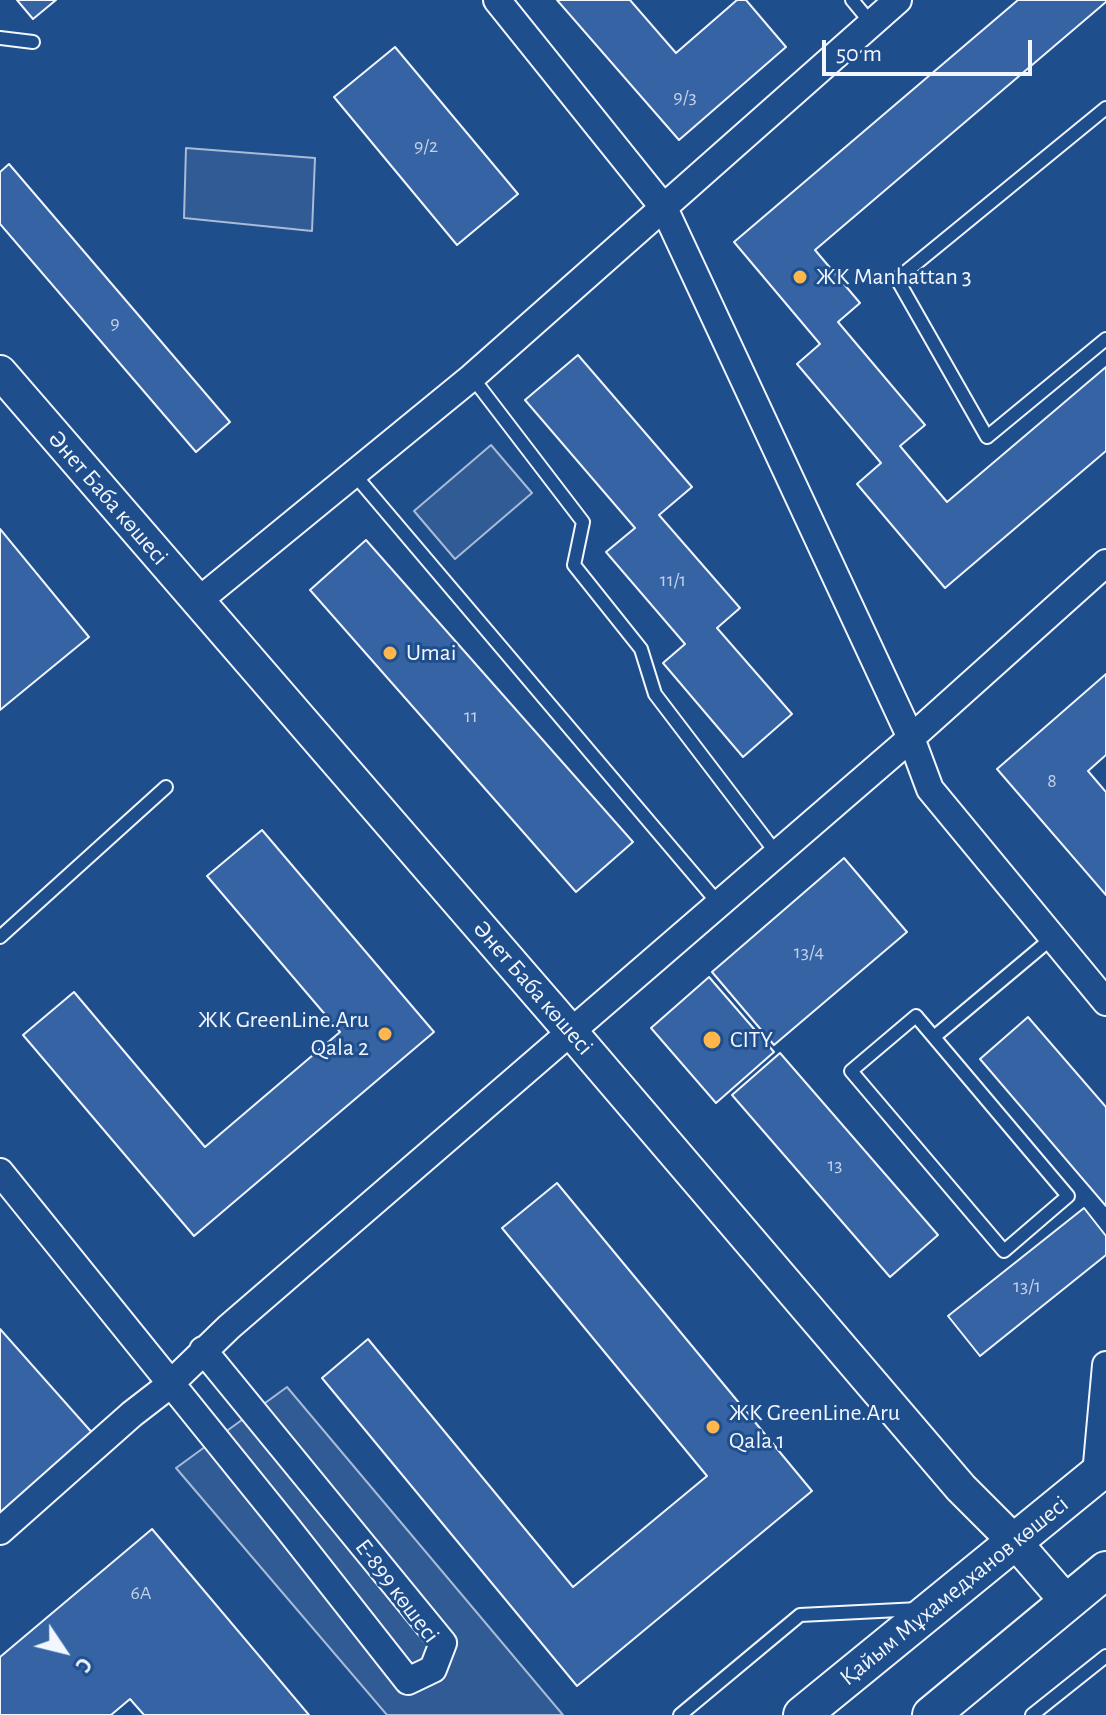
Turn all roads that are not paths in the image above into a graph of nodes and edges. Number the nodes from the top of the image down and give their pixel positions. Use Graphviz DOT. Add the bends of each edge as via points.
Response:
graph roads {
  1 [pos="497,0"];
  2 [pos="852,0"];
  3 [pos="898,0"];
  4 [pos="871,23"];
  5 [pos="0,38"];
  6 [pos="33,42"];
  7 [pos="1106,108"];
  8 [pos="664,208"];
  9 [pos="1106,339"];
  10 [pos="0,372"];
  11 [pos="472,377"];
  12 [pos="353,474"];
  13 [pos="1106,563"];
  14 [pos="197,602"];
  15 [pos="911,738"];
  16 [pos="166,787"];
  17 [pos="777,854"];
  18 [pos="719,904"];
  19 [pos="0,937"];
  20 [pos="1052,938"];
  21 [pos="1106,1002"];
  22 [pos="572,1033"];
  23 [pos="934,1037"];
  24 [pos="0,1172"];
  25 [pos="203,1350"];
  26 [pos="1106,1365"];
  27 [pos="171,1383"];
  28 [pos="1101,1471"];
  29 [pos="0,1531"];
  30 [pos="1015,1542"];
  31 [pos="1106,1570"];
  32 [pos="1067,1602"];
  33 [pos="934,1608"];
  34 [pos="1106,1656"];
  35 [pos="680,1715"];
  36 [pos="802,1715"];
  37 [pos="931,1715"];
  38 [pos="1032,1715"];
  1 -- 8 [label="street"];
  2 -- 4 [label="lane"];
  3 -- 4 [label="street"];
  4 -- 8 [label="street"];
  5 -- 6 [label="lane"];
  7 -- 9 [label="lane" via="897,279 987,437"];
  8 -- 11 [label="street"];
  8 -- 15 [label="street"];
  10 -- 14 [label="street, Әнет Баба көшесі"];
  11 -- 12 [label="street"];
  11 -- 17 [label="lane" via="583,522 574,565 641,649 655,694"];
  12 -- 14 [label="street"];
  12 -- 18 [label="lane"];
  13 -- 15 [label="street"];
  14 -- 22 [label="street, Әнет Баба көшесі"];
  15 -- 17 [label="street"];
  15 -- 20 [label="street" via="930,789"];
  16 -- 19 [label="lane"];
  17 -- 18 [label="street"];
  18 -- 22 [label="street"];
  20 -- 21 [label="street"];
  20 -- 23 [label="lane"];
  22 -- 25 [label="street"];
  22 -- 30 [label="street, Әнет Баба көшесі" via="961,1488"];
  23 -- 23 [label="lane" via="1068,1196 1004,1251 851,1071 916,1016"];
  24 -- 27 [label="street, Е-899 көшесі"];
  25 -- 27 [label="street"];
  25 -- 27 [label="street, Е-899 көшесі" via="443,1643 433,1669 408,1681"];
  26 -- 28 [label="street"];
  27 -- 29 [label="street"];
  28 -- 30 [label="main road, Қайым Мұхамедханов көшесі"];
  30 -- 32 [label="street, Әнет Баба көшесі"];
  30 -- 33 [label="main road, Қайым Мұхамедханов көшесі"];
  31 -- 32 [label="main road"];
  32 -- 37 [label="main road"];
  33 -- 35 [label="lane" via="800,1615"];
  33 -- 36 [label="main road, Қайым Мұхамедханов көшесі"];
  34 -- 38 [label="lane"];
}
